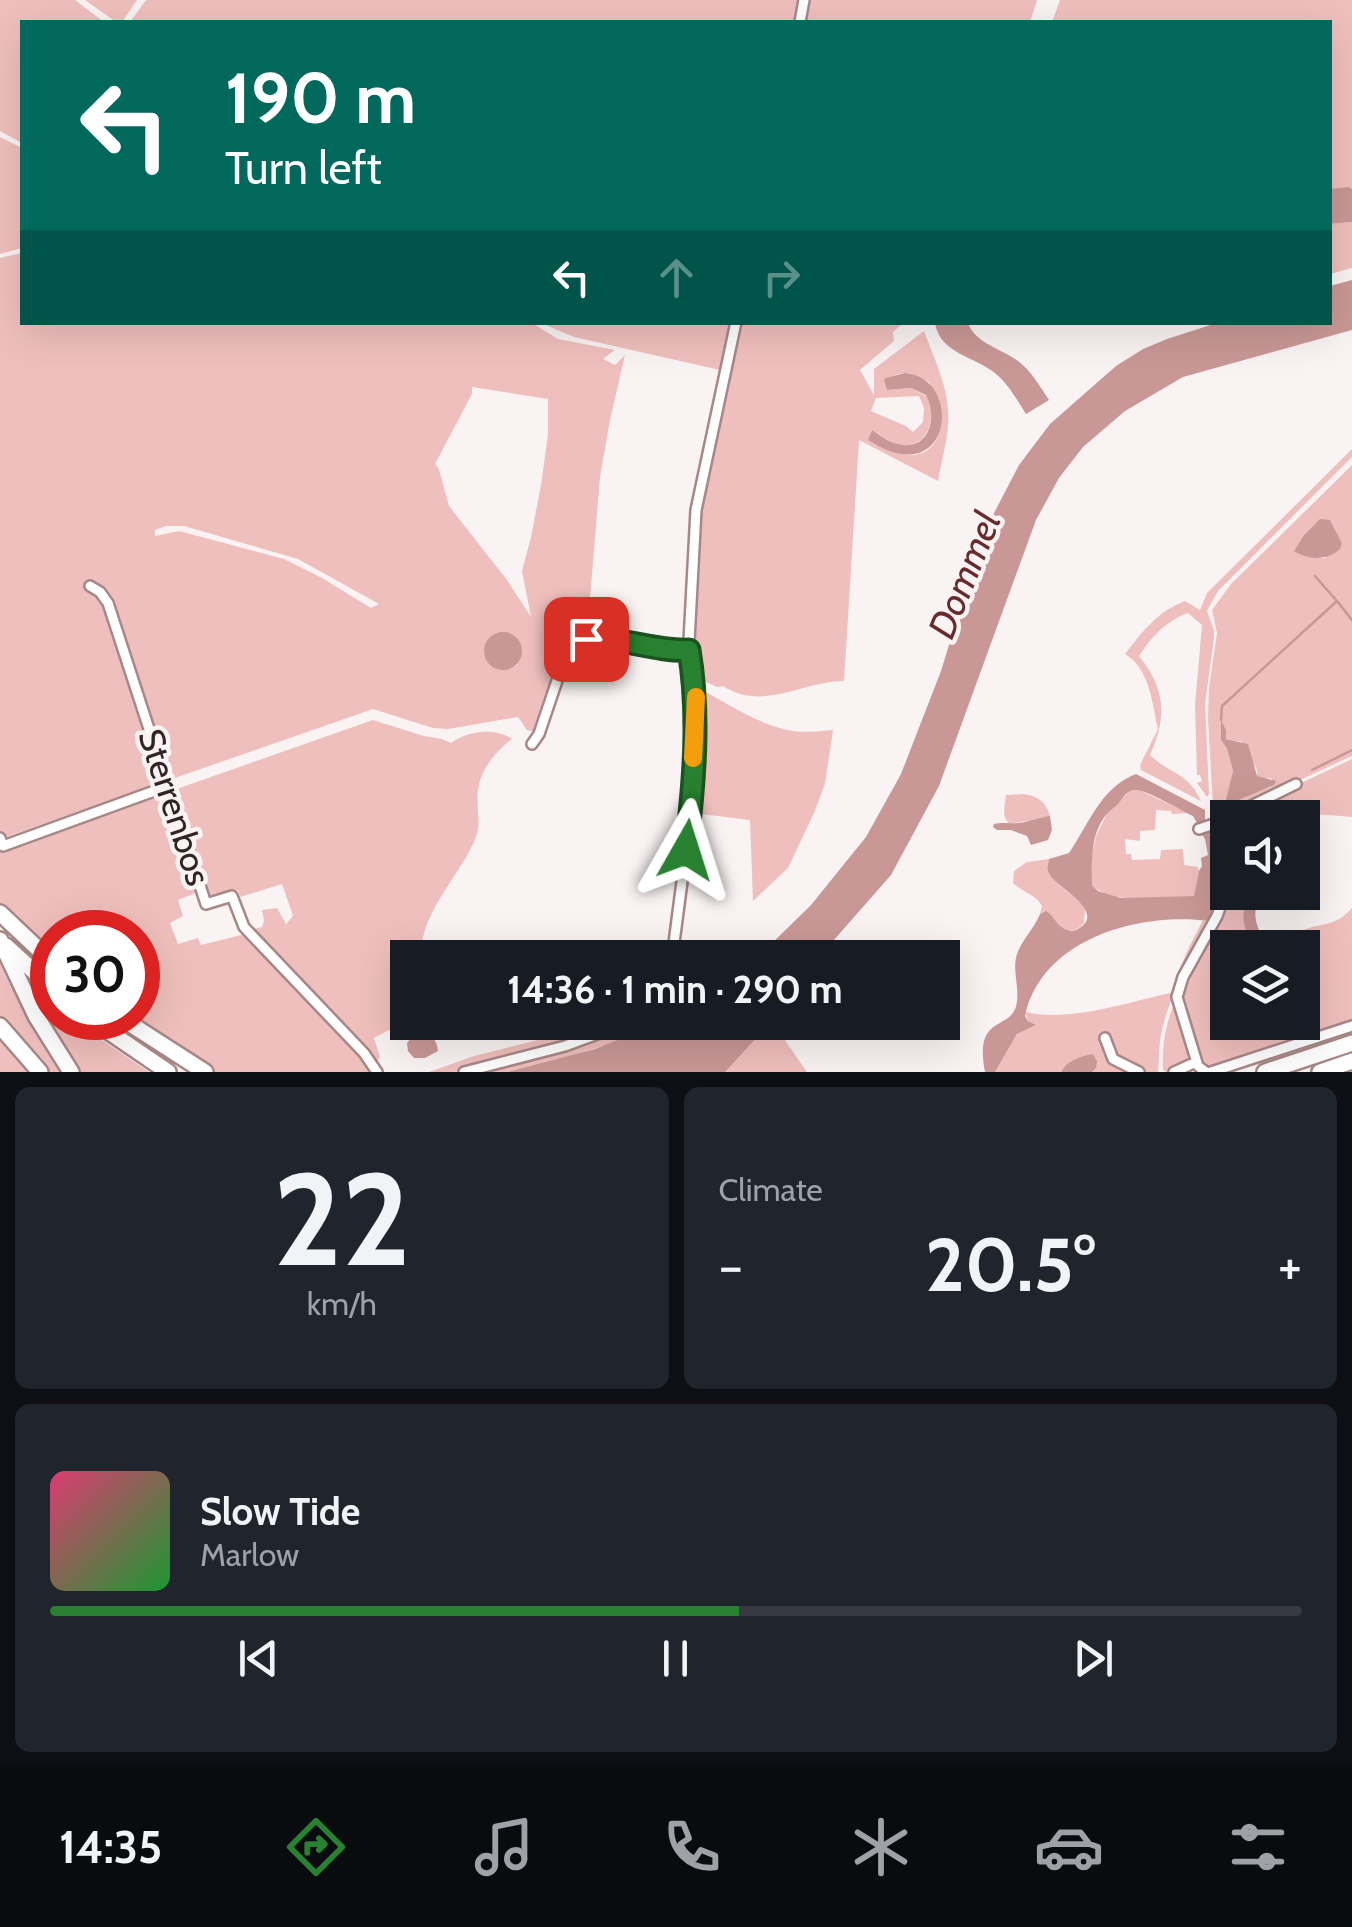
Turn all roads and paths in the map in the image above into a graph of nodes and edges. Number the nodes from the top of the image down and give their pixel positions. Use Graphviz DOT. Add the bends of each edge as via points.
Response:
graph roads {
  1 [pos="735,325"];
  2 [pos="90,586"];
  3 [pos="689,650"];
  4 [pos="532,744"];
  5 [pos="1296,784"];
  6 [pos="168,786"];
  7 [pos="1263,800"];
  8 [pos="1210,826"];
  9 [pos="1203,827"];
  10 [pos="0,838"];
  11 [pos="1219,910"];
  12 [pos="2,915"];
  13 [pos="0,940"];
  14 [pos="674,940"];
  15 [pos="30,941"];
  16 [pos="30,969"];
  17 [pos="0,1026"];
  18 [pos="1352,1026"];
  19 [pos="1104,1038"];
  20 [pos="122,1040"];
  21 [pos="156,1040"];
  22 [pos="581,1040"];
  23 [pos="1352,1043"];
  24 [pos="1352,1062"];
  25 [pos="1203,1068"];
  26 [pos="40,1072"];
  27 [pos="72,1072"];
  28 [pos="168,1072"];
  29 [pos="206,1072"];
  30 [pos="377,1072"];
  31 [pos="464,1072"];
  32 [pos="1139,1072"];
  33 [pos="1174,1072"];
  34 [pos="1265,1072"];
  35 [pos="1320,1072"];
  1 -- 3 [label="street" via="696,510"];
  2 -- 6 [label="street, Sterrenbos" via="108,603"];
  3 -- 4 [label="street" via="596,638 577,643"];
  3 -- 14 [label="street" via="696,698 691,814"];
  5 -- 7 [label="street"];
  6 -- 10 [label="street" via="3,846"];
  6 -- 30 [label="street, Sterrenbos" via="206,904 232,896 244,927"];
  8 -- 9 [label="street"];
  11 -- 25 [label="street" via="1177,998"];
  12 -- 15 [label="highway"];
  13 -- 16 [label="highway"];
  13 -- 27 [label="highway"];
  17 -- 26 [label="highway"];
  18 -- 25 [label="street"];
  19 -- 32 [label="street" via="1113,1059"];
  20 -- 28 [label="highway"];
  21 -- 29 [label="highway"];
  22 -- 31 [label="street"];
  23 -- 34 [label="highway"];
  24 -- 35 [label="highway"];
  25 -- 33 [label="street"];
}
